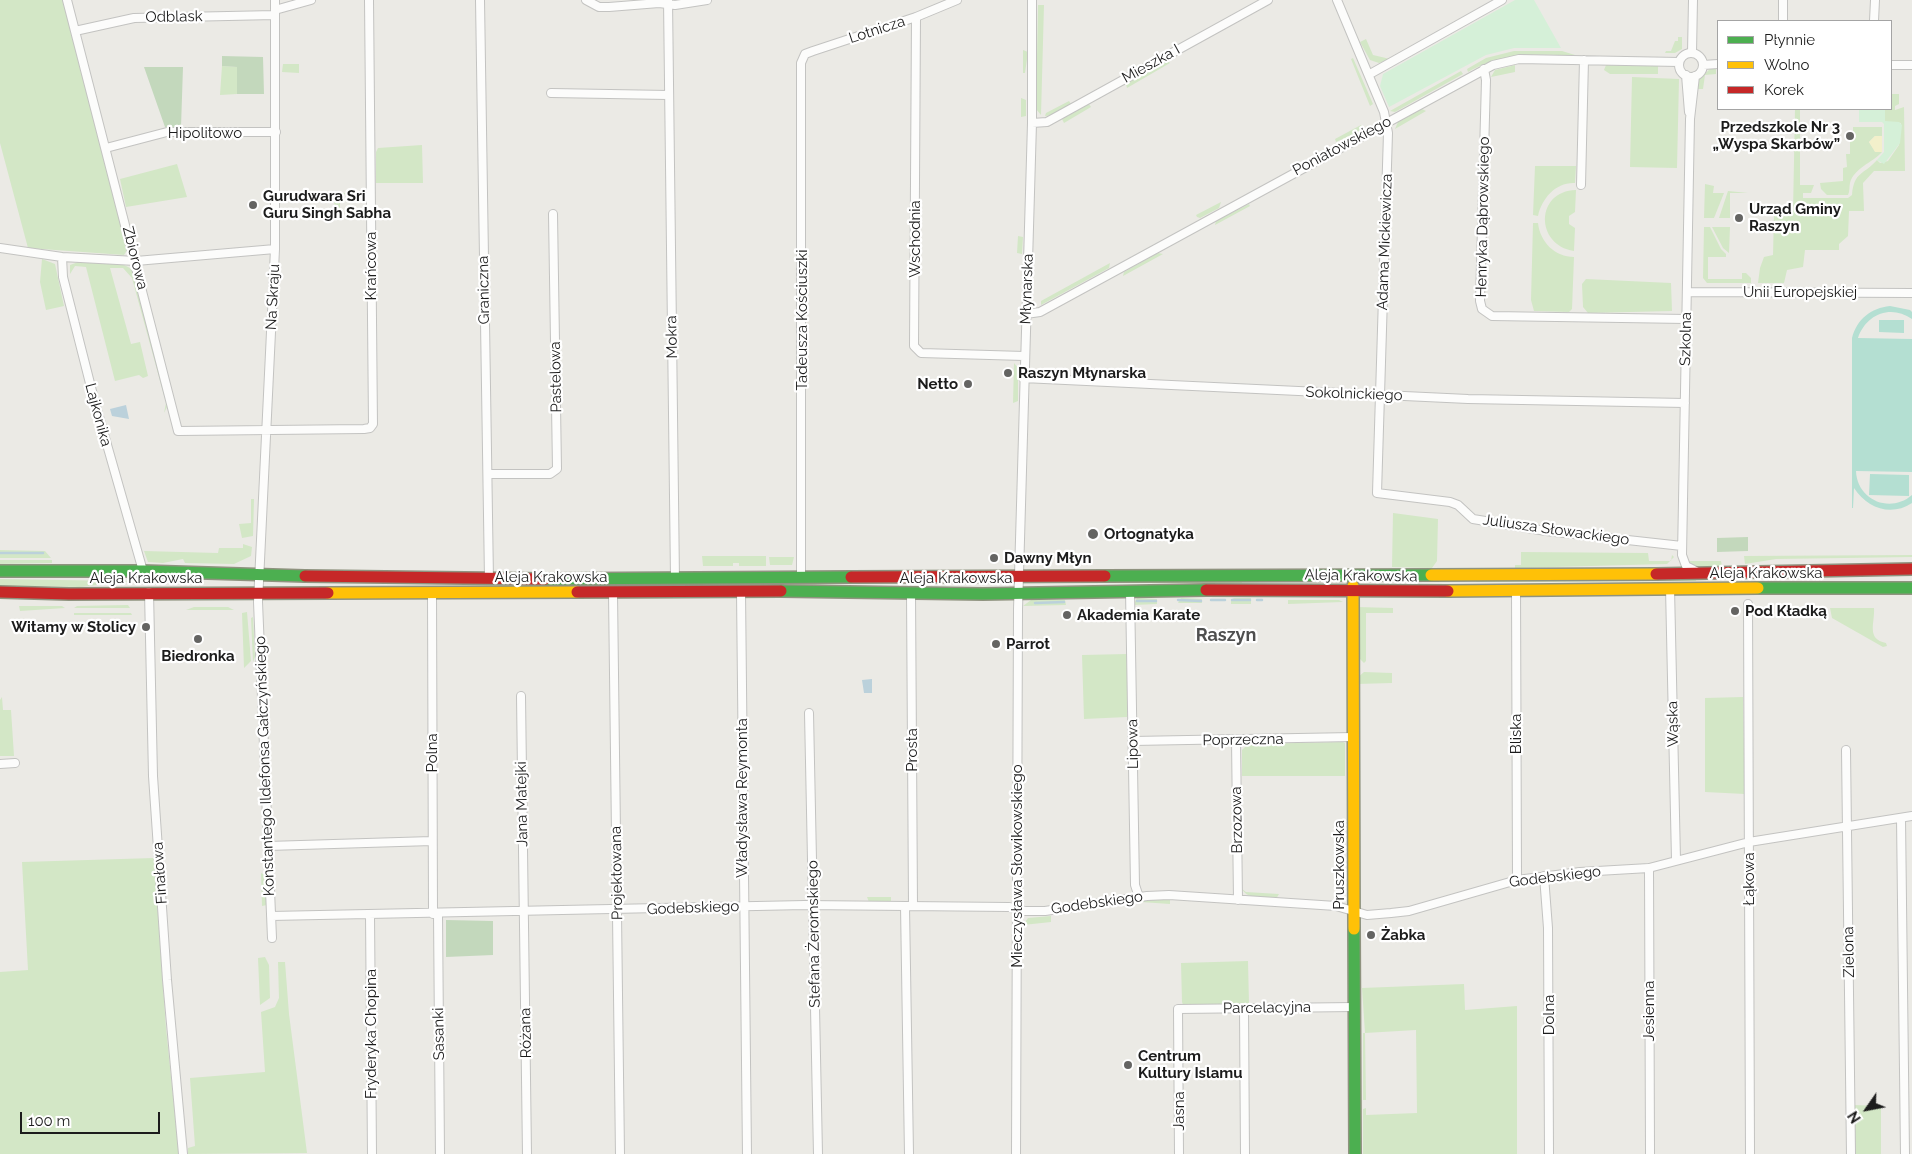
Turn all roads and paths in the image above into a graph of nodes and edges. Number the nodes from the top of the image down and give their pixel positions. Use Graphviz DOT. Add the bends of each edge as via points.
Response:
graph roads {
  1 [pos="67,0"];
  2 [pos="275,0"];
  3 [pos="311,0"];
  4 [pos="369,0"];
  5 [pos="480,0"];
  6 [pos="586,0"];
  7 [pos="707,0"];
  8 [pos="1032,0"];
  9 [pos="1268,0"];
  10 [pos="1337,0"];
  11 [pos="1502,0"];
  12 [pos="1693,0"];
  13 [pos="1783,0"];
  14 [pos="1875,0"];
  15 [pos="952,1"];
  16 [pos="668,2"];
  17 [pos="275,12"];
  18 [pos="916,17"];
  19 [pos="1783,20"];
  20 [pos="1874,20"];
  21 [pos="75,31"];
  22 [pos="1692,53"];
  23 [pos="1584,60"];
  24 [pos="1679,62"];
  25 [pos="801,63"];
  26 [pos="1717,64"];
  27 [pos="1703,65"];
  28 [pos="1892,65"];
  29 [pos="1912,65"];
  30 [pos="1484,69"];
  31 [pos="1370,74"];
  32 [pos="1686,76"];
  33 [pos="1695,76"];
  34 [pos="551,93"];
  35 [pos="668,95"];
  36 [pos="1690,119"];
  37 [pos="1032,122"];
  38 [pos="1387,122"];
  39 [pos="276,132"];
  40 [pos="106,148"];
  41 [pos="1581,185"];
  42 [pos="553,214"];
  43 [pos="0,248"];
  44 [pos="275,249"];
  45 [pos="62,257"];
  46 [pos="136,261"];
  47 [pos="1688,292"];
  48 [pos="1912,293"];
  49 [pos="1026,314"];
  50 [pos="1686,319"];
  51 [pos="1024,356"];
  52 [pos="1023,378"];
  53 [pos="1380,395"];
  54 [pos="1685,403"];
  55 [pos="267,431"];
  56 [pos="488,474"];
  57 [pos="1377,493"];
  58 [pos="1682,546"];
  59 [pos="1682,559"];
  60 [pos="1912,570"];
  61 [pos="0,571"];
  62 [pos="142,572"];
  63 [pos="1665,574"];
  64 [pos="1702,574"];
  65 [pos="260,575"];
  66 [pos="1353,576"];
  67 [pos="801,577"];
  68 [pos="1018,577"];
  69 [pos="489,579"];
  70 [pos="675,579"];
  71 [pos="1670,588"];
  72 [pos="1912,588"];
  73 [pos="1516,589"];
  74 [pos="1130,591"];
  75 [pos="0,592"];
  76 [pos="150,592"];
  77 [pos="432,592"];
  78 [pos="741,592"];
  79 [pos="1353,592"];
  80 [pos="259,593"];
  81 [pos="613,593"];
  82 [pos="911,593"];
  83 [pos="1018,593"];
  84 [pos="1748,604"];
  85 [pos="521,696"];
  86 [pos="809,713"];
  87 [pos="1353,737"];
  88 [pos="1236,740"];
  89 [pos="1133,741"];
  90 [pos="1846,750"];
  91 [pos="15,763"];
  92 [pos="0,764"];
  93 [pos="1912,816"];
  94 [pos="1901,818"];
  95 [pos="1846,827"];
  96 [pos="432,841"];
  97 [pos="1749,842"];
  98 [pos="268,846"];
  99 [pos="1676,860"];
  100 [pos="1649,868"];
  101 [pos="1544,876"];
  102 [pos="1517,880"];
  103 [pos="1139,897"];
  104 [pos="1238,900"];
  105 [pos="815,905"];
  106 [pos="909,906"];
  107 [pos="743,907"];
  108 [pos="1017,909"];
  109 [pos="618,910"];
  110 [pos="1354,911"];
  111 [pos="525,912"];
  112 [pos="435,914"];
  113 [pos="370,915"];
  114 [pos="271,916"];
  115 [pos="272,938"];
  116 [pos="1355,1007"];
  117 [pos="1178,1009"];
  118 [pos="1244,1010"];
  119 [pos="183,1154"];
  120 [pos="372,1154"];
  121 [pos="440,1154"];
  122 [pos="527,1154"];
  123 [pos="620,1154"];
  124 [pos="746,1154"];
  125 [pos="818,1154"];
  126 [pos="909,1154"];
  127 [pos="1016,1154"];
  128 [pos="1179,1154"];
  129 [pos="1245,1154"];
  130 [pos="1356,1154"];
  131 [pos="1549,1154"];
  132 [pos="1650,1154"];
  133 [pos="1750,1154"];
  134 [pos="1851,1154"];
  135 [pos="1905,1154"];
  1 -- 21 [label="street, Zbiorowa"];
  2 -- 17 [label="street, Na Skraju"];
  3 -- 17 [label="street, Odblask"];
  4 -- 55 [label="street, Krańcowa" via="373,424 364,429"];
  5 -- 56 [label="street, Graniczna"];
  6 -- 16 [label="street" via="599,7"];
  7 -- 16 [label="street"];
  8 -- 37 [label="street, Młynarska"];
  9 -- 37 [label="street, Mieszka I" via="1047,122"];
  10 -- 31 [label="street, Adama Mickiewicza"];
  11 -- 31 [label="street"];
  12 -- 22 [label="street"];
  13 -- 19 [label="street"];
  14 -- 20 [label="street"];
  15 -- 18 [label="street, Lotnicza"];
  16 -- 35 [label="street, Mokra"];
  17 -- 21 [label="street, Odblask" via="134,18"];
  17 -- 39 [label="street, Na Skraju"];
  18 -- 25 [label="street, Lotnicza" via="805,54"];
  18 -- 51 [label="street, Wschodnia" via="914,346 921,354"];
  21 -- 40 [label="street, Zbiorowa"];
  22 -- 24 [label="street" via="1684,55"];
  22 -- 27 [label="street" via="1701,58"];
  23 -- 24 [label="street, Poniatowskiego"];
  23 -- 30 [label="street, Poniatowskiego" via="1519,59"];
  23 -- 41 [label="street"];
  24 -- 32 [label="street"];
  25 -- 67 [label="street, Tadeusza Kościuszki"];
  26 -- 27 [label="street"];
  27 -- 33 [label="street"];
  28 -- 29 [label="street"];
  30 -- 38 [label="street, Poniatowskiego"];
  30 -- 50 [label="street, Henryka Dąbrowskiego" via="1482,309 1492,316"];
  31 -- 38 [label="street, Adama Mickiewicza"];
  32 -- 33 [label="street"];
  32 -- 36 [label="street, Szkolna"];
  33 -- 36 [label="street, Szkolna"];
  34 -- 35 [label="street"];
  35 -- 70 [label="street, Mokra"];
  36 -- 47 [label="street, Szkolna"];
  37 -- 49 [label="street, Młynarska"];
  38 -- 49 [label="street, Poniatowskiego" via="1040,312"];
  38 -- 53 [label="street, Adama Mickiewicza" via="1389,142"];
  39 -- 40 [label="street, Hipolitowo" via="167,132"];
  39 -- 44 [label="street, Na Skraju"];
  40 -- 46 [label="street, Zbiorowa"];
  42 -- 56 [label="street, Pastelowa" via="557,469 550,474"];
  43 -- 45 [label="street"];
  44 -- 46 [label="street"];
  44 -- 55 [label="street, Na Skraju"];
  45 -- 46 [label="street"];
  45 -- 62 [label="street, Lajkonika" via="63,277 94,400"];
  46 -- 55 [label="street, Zbiorowa" via="178,431"];
  47 -- 48 [label="street, Unii Europejskiej"];
  47 -- 50 [label="street, Szkolna"];
  49 -- 51 [label="street, Młynarska"];
  50 -- 54 [label="street, Szkolna"];
  51 -- 52 [label="street, Młynarska"];
  52 -- 53 [label="street, Sokolnickiego"];
  52 -- 68 [label="street, Młynarska"];
  53 -- 54 [label="street, Sokolnickiego"];
  53 -- 57 [label="street, Adama Mickiewicza"];
  54 -- 58 [label="street, Szkolna"];
  55 -- 65 [label="street, Na Skraju"];
  56 -- 69 [label="street, Graniczna"];
  57 -- 58 [label="street, Juliusza Słowackiego" via="1450,502 1473,519 1546,531"];
  58 -- 59 [label="street, Szkolna"];
  59 -- 63 [label="street"];
  59 -- 64 [label="street" via="1690,569"];
  60 -- 64 [label="main road, Aleja Krakowska"];
  61 -- 62 [label="main road, Aleja Krakowska"];
  62 -- 65 [label="main road, Aleja Krakowska"];
  63 -- 64 [label="main road, Aleja Krakowska"];
  63 -- 66 [label="main road, Aleja Krakowska"];
  65 -- 69 [label="main road, Aleja Krakowska"];
  65 -- 80 [label="street, Na Skraju"];
  66 -- 68 [label="main road, Aleja Krakowska"];
  66 -- 79 [label="main road, Pruszkowska"];
  67 -- 68 [label="main road, Aleja Krakowska"];
  67 -- 70 [label="main road, Aleja Krakowska"];
  68 -- 83 [label="street, Mieczysława Słowikowskiego"];
  69 -- 70 [label="main road, Aleja Krakowska"];
  71 -- 72 [label="main road, Aleja Krakowska"];
  71 -- 73 [label="main road, Aleja Krakowska"];
  71 -- 99 [label="street, Wąska"];
  73 -- 79 [label="main road, Aleja Krakowska"];
  73 -- 102 [label="street, Bliska"];
  74 -- 79 [label="main road, Aleja Krakowska" via="1284,589"];
  74 -- 83 [label="main road, Aleja Krakowska"];
  74 -- 89 [label="street, Lipowa"];
  75 -- 76 [label="main road, Aleja Krakowska"];
  76 -- 80 [label="main road, Aleja Krakowska"];
  76 -- 119 [label="street, Finałowa" via="154,782"];
  77 -- 80 [label="main road, Aleja Krakowska"];
  77 -- 81 [label="main road, Aleja Krakowska"];
  77 -- 96 [label="street, Polna"];
  78 -- 81 [label="main road, Aleja Krakowska"];
  78 -- 82 [label="main road, Aleja Krakowska"];
  78 -- 107 [label="street, Władysława Reymonta"];
  79 -- 87 [label="main road, Pruszkowska"];
  80 -- 98 [label="street, Konstantego Ildefonsa Gałczyńskiego"];
  81 -- 109 [label="street, Projektowana"];
  82 -- 83 [label="main road, Aleja Krakowska"];
  82 -- 106 [label="street, Prosta"];
  83 -- 108 [label="street, Mieczysława Słowikowskiego"];
  84 -- 97 [label="street, Łąkowa"];
  85 -- 111 [label="street, Jana Matejki"];
  86 -- 105 [label="street, Stefana Żeromskiego" via="812,893"];
  87 -- 88 [label="street, Poprzeczna"];
  87 -- 110 [label="main road, Pruszkowska"];
  88 -- 89 [label="street, Poprzeczna"];
  88 -- 104 [label="street, Brzozowa"];
  89 -- 103 [label="street, Lipowa" via="1135,885"];
  90 -- 95 [label="street, Zielona"];
  91 -- 92 [label="street"];
  93 -- 94 [label="street, Godebskiego"];
  94 -- 95 [label="street, Godebskiego"];
  94 -- 135 [label="street"];
  95 -- 97 [label="street, Godebskiego"];
  95 -- 134 [label="street, Zielona"];
  96 -- 98 [label="street"];
  96 -- 112 [label="street, Polna"];
  97 -- 99 [label="street, Godebskiego"];
  97 -- 133 [label="street, Łąkowa"];
  98 -- 114 [label="street, Konstantego Ildefonsa Gałczyńskiego"];
  99 -- 100 [label="street, Godebskiego"];
  100 -- 101 [label="street, Godebskiego"];
  100 -- 132 [label="street, Jesienna"];
  101 -- 102 [label="street, Godebskiego"];
  101 -- 131 [label="street, Dolna" via="1548,928"];
  102 -- 110 [label="street, Godebskiego" via="1408,911 1370,915"];
  103 -- 104 [label="street, Godebskiego" via="1169,895"];
  103 -- 108 [label="street, Godebskiego" via="1045,911"];
  104 -- 110 [label="street, Godebskiego" via="1336,906"];
  105 -- 106 [label="street, Godebskiego"];
  105 -- 107 [label="street, Godebskiego"];
  105 -- 125 [label="street, Stefana Żeromskiego"];
  106 -- 108 [label="street, Godebskiego"];
  106 -- 126 [label="street, Prosta"];
  107 -- 109 [label="street, Godebskiego"];
  107 -- 124 [label="street, Władysława Reymonta"];
  108 -- 127 [label="street, Mieczysława Słowikowskiego"];
  109 -- 111 [label="street, Godebskiego"];
  109 -- 123 [label="street, Projektowana"];
  110 -- 116 [label="main road, Pruszkowska"];
  111 -- 112 [label="street, Godebskiego"];
  111 -- 122 [label="street, Różana"];
  112 -- 113 [label="street, Godebskiego"];
  112 -- 121 [label="street, Sasanki"];
  113 -- 114 [label="street, Godebskiego"];
  113 -- 120 [label="street, Fryderyka Chopina"];
  114 -- 115 [label="street, Konstantego Ildefonsa Gałczyńskiego"];
  116 -- 118 [label="street, Parcelacyjna"];
  116 -- 130 [label="main road, Pruszkowska"];
  117 -- 118 [label="street, Parcelacyjna"];
  117 -- 128 [label="street, Jasna"];
  118 -- 129 [label="street"];
}
